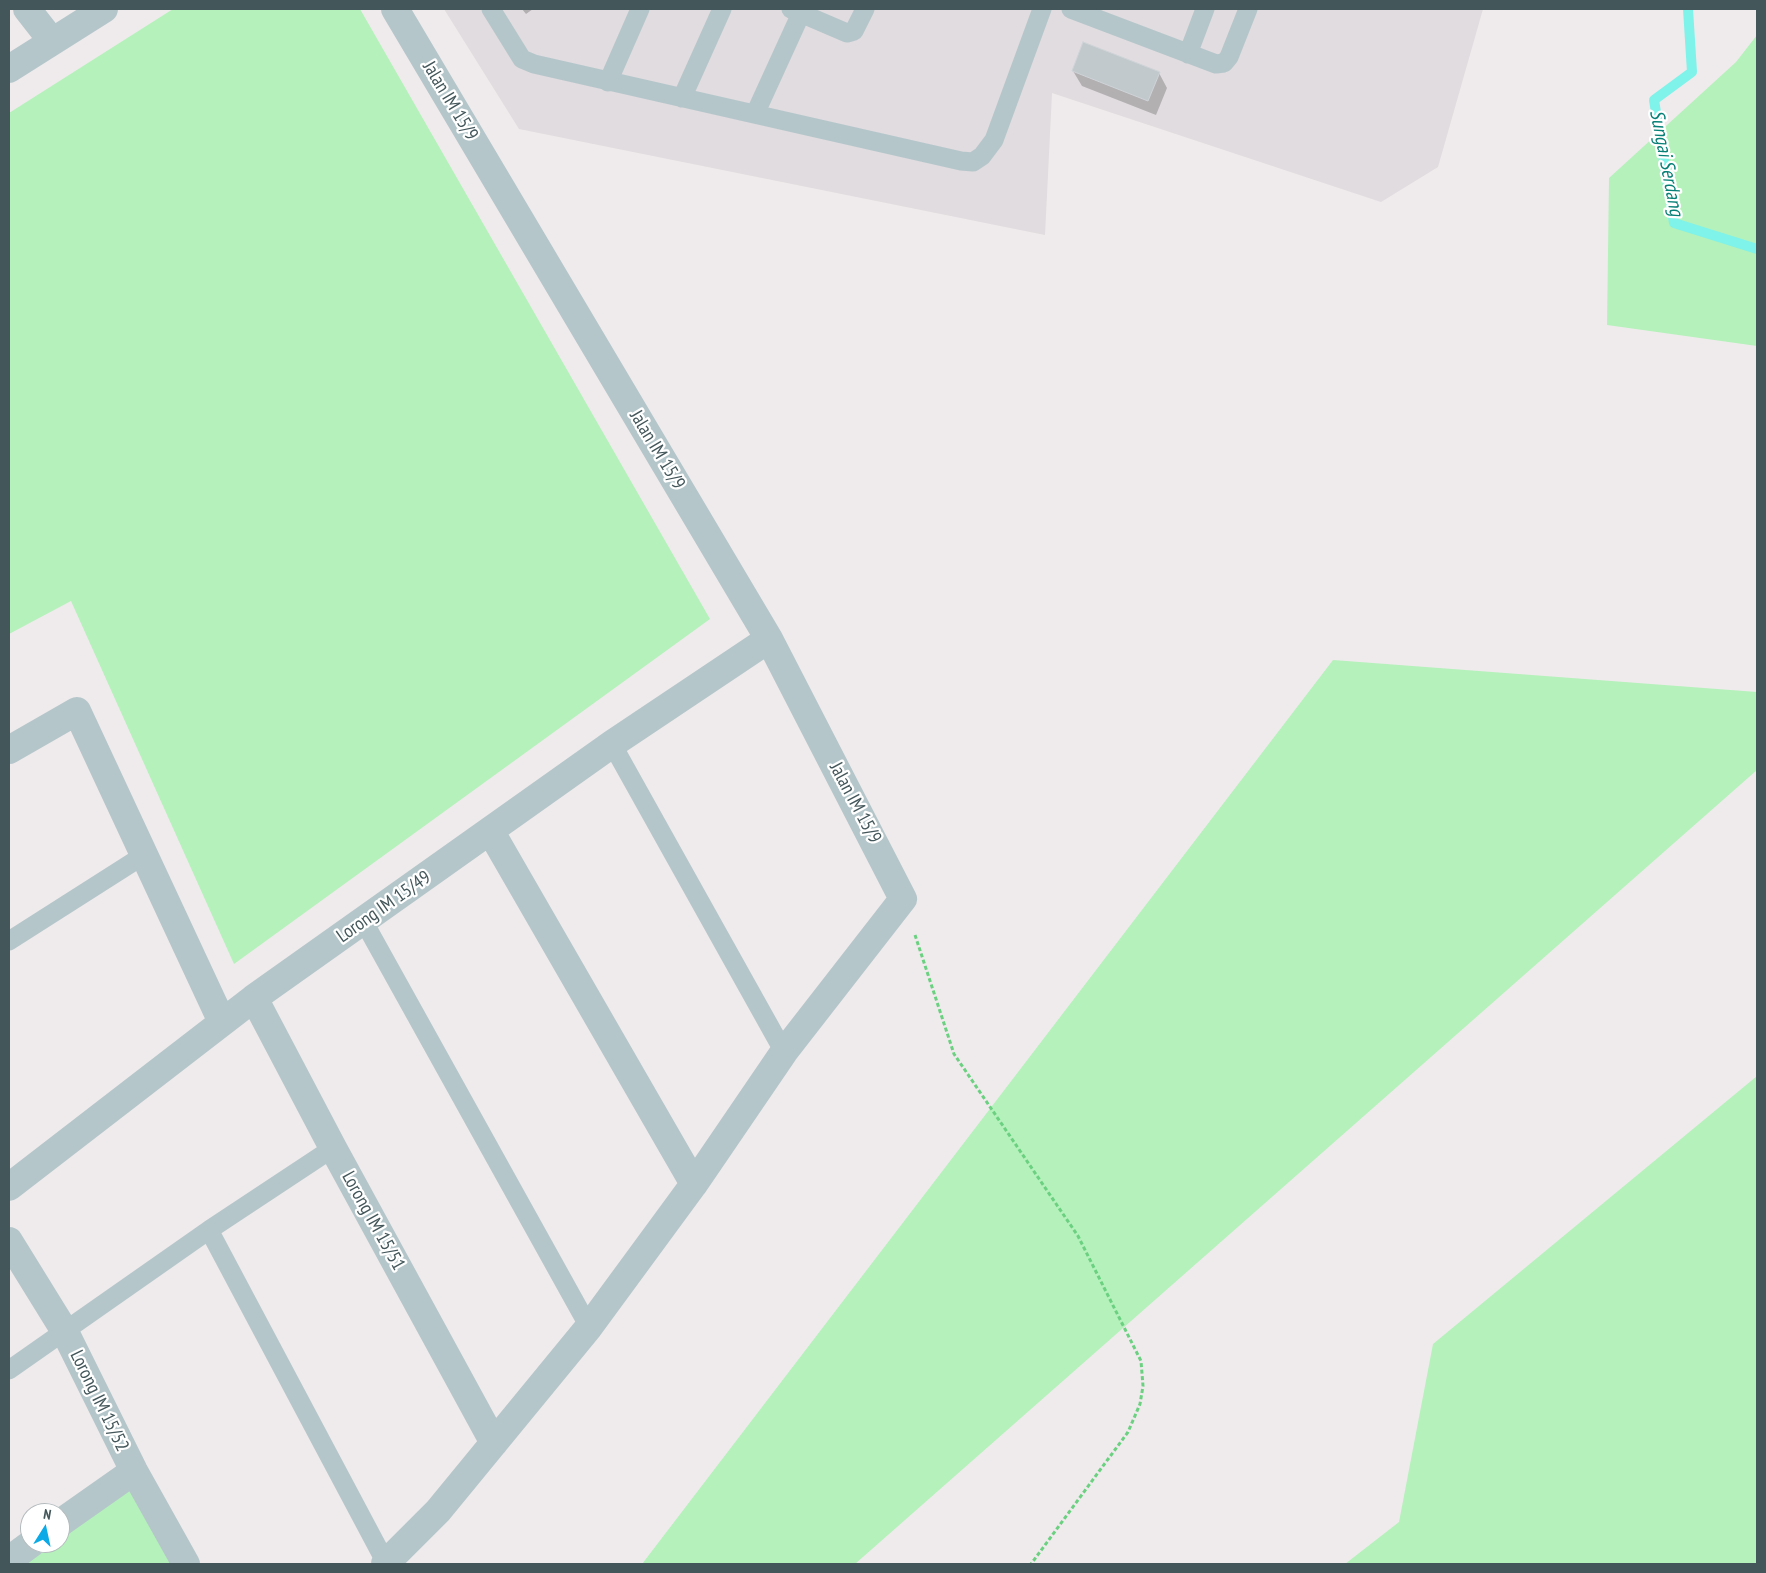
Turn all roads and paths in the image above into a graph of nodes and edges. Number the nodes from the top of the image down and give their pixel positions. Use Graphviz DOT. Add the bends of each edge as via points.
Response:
graph roads {
  1 [pos="27,9"];
  2 [pos="104,9"];
  3 [pos="396,9"];
  4 [pos="491,9"];
  5 [pos="640,9"];
  6 [pos="722,9"];
  7 [pos="865,9"];
  8 [pos="1042,9"];
  9 [pos="1205,9"];
  10 [pos="1248,9"];
  11 [pos="798,10"];
  12 [pos="1078,10"];
  13 [pos="52,41"];
  14 [pos="1188,54"];
  15 [pos="9,69"];
  16 [pos="608,82"];
  17 [pos="682,98"];
  18 [pos="755,114"];
  19 [pos="769,639"];
  20 [pos="612,744"];
  21 [pos="9,750"];
  22 [pos="491,832"];
  23 [pos="144,855"];
  24 [pos="904,899"];
  25 [pos="364,922"];
  26 [pos="9,941"];
  27 [pos="254,998"];
  28 [pos="222,1022"];
  29 [pos="784,1052"];
  30 [pos="333,1148"];
  31 [pos="694,1184"];
  32 [pos="9,1187"];
  33 [pos="209,1230"];
  34 [pos="9,1241"];
  35 [pos="589,1327"];
  36 [pos="64,1330"];
  37 [pos="9,1370"];
  38 [pos="494,1443"];
  39 [pos="134,1470"];
  40 [pos="70,1516"];
  41 [pos="20,1552"];
  42 [pos="9,1560"];
  43 [pos="186,1564"];
  44 [pos="386,1564"];
  45 [pos="1031,1564"];
  1 -- 13 [label="street"];
  2 -- 13 [label="street"];
  3 -- 19 [label="street, Jalan IM 15/9"];
  4 -- 16 [label="lane" via="522,59"];
  5 -- 16 [label="lane"];
  6 -- 17 [label="lane"];
  7 -- 11 [label="lane" via="854,31 847,33"];
  8 -- 18 [label="lane" via="994,140 973,162"];
  9 -- 14 [label="lane"];
  10 -- 14 [label="lane" via="1224,63 1210,63"];
  11 -- 18 [label="lane"];
  12 -- 14 [label="lane"];
  13 -- 15 [label="street"];
  16 -- 17 [label="lane"];
  17 -- 18 [label="lane"];
  19 -- 20 [label="street, Lorong IM 15/49"];
  19 -- 24 [label="street, Jalan IM 15/9"];
  20 -- 22 [label="street, Lorong IM 15/49"];
  20 -- 29 [label="lane"];
  21 -- 23 [label="street" via="77,711"];
  22 -- 25 [label="street, Lorong IM 15/49"];
  22 -- 31 [label="street"];
  23 -- 26 [label="lane"];
  23 -- 28 [label="street"];
  24 -- 29 [label="street"];
  24 -- 45 [label="path" via="954,1054 1078,1236 1140,1361 1143,1386 1140,1404 1128,1432"];
  25 -- 27 [label="street, Lorong IM 15/49"];
  25 -- 35 [label="lane"];
  27 -- 28 [label="street, Lorong IM 15/49"];
  27 -- 30 [label="street, Lorong IM 15/51"];
  28 -- 32 [label="street, Lorong IM 15/49"];
  29 -- 31 [label="street"];
  30 -- 33 [label="lane"];
  30 -- 38 [label="street, Lorong IM 15/51"];
  31 -- 35 [label="street"];
  33 -- 36 [label="lane"];
  33 -- 44 [label="lane"];
  34 -- 36 [label="street, Lorong IM 15/52"];
  35 -- 38 [label="street"];
  36 -- 37 [label="lane"];
  36 -- 39 [label="street, Lorong IM 15/52"];
  38 -- 44 [label="street" via="438,1511"];
  39 -- 40 [label="street"];
  39 -- 43 [label="street, Lorong IM 15/52"];
  41 -- 42 [label="street"];
}
